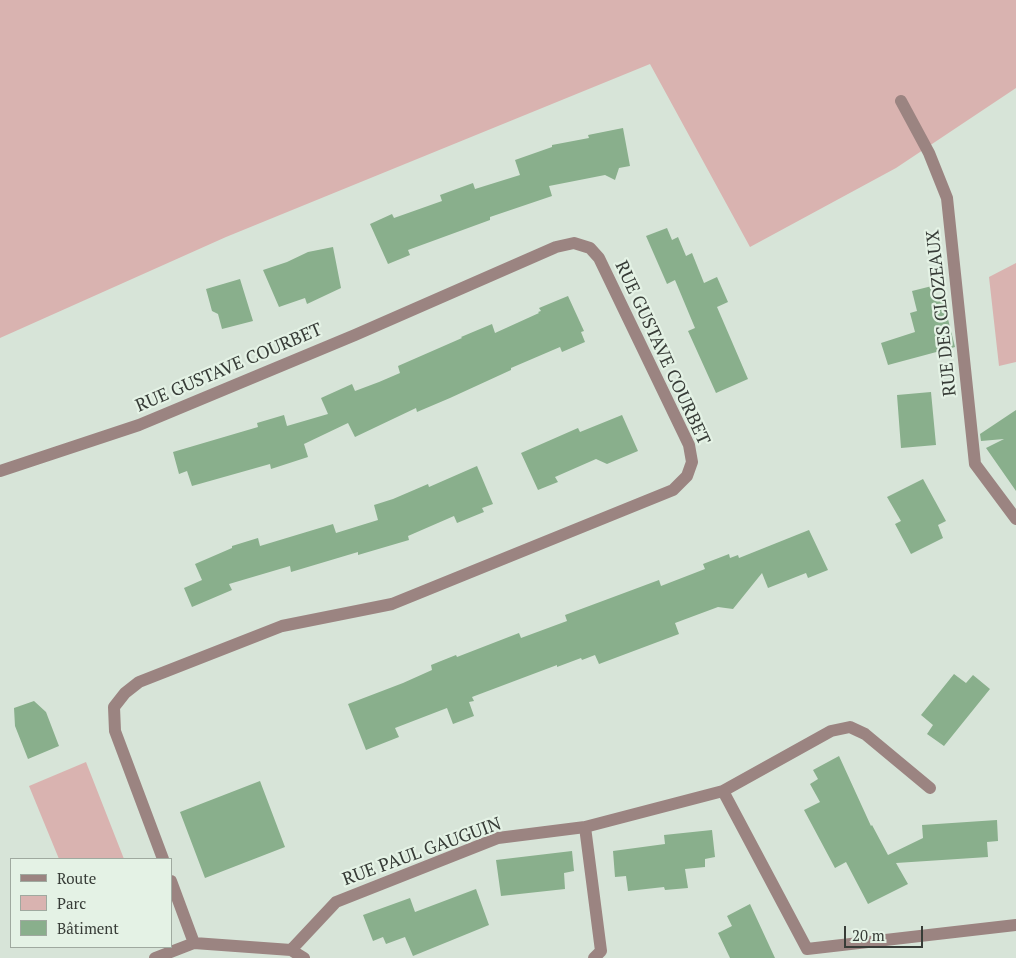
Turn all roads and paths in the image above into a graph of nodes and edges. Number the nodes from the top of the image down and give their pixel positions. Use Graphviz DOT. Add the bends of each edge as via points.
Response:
graph roads {
  1 [pos="901,101"];
  2 [pos="0,471"];
  3 [pos="1016,519"];
  4 [pos="930,788"];
  5 [pos="723,791"];
  6 [pos="585,826"];
  7 [pos="163,858"];
  8 [pos="172,884"];
  9 [pos="1016,925"];
  10 [pos="194,943"];
  11 [pos="291,950"];
  12 [pos="809,953"];
  13 [pos="154,958"];
  14 [pos="304,958"];
  15 [pos="594,958"];
  1 -- 3 [label="street, RUE DES CLOZEAUX" via="929,152 947,198 975,464"];
  2 -- 7 [label="street, RUE GUSTAVE COURBET" via="139,425 556,247 574,243 590,248 599,258 689,445 692,462 687,476 673,490 392,604 282,626 139,682 114,708 115,730"];
  4 -- 5 [label="street, RUE PAUL GAUGUIN" via="865,734 850,727 831,731"];
  5 -- 6 [label="street, RUE PAUL GAUGUIN"];
  5 -- 12 [label="street"];
  6 -- 11 [label="street, RUE PAUL GAUGUIN" via="498,838 336,902"];
  6 -- 15 [label="street" via="601,951"];
  8 -- 10 [label="street"];
  9 -- 12 [label="street"];
  10 -- 11 [label="street"];
  10 -- 13 [label="street"];
  11 -- 14 [label="street"];
}
